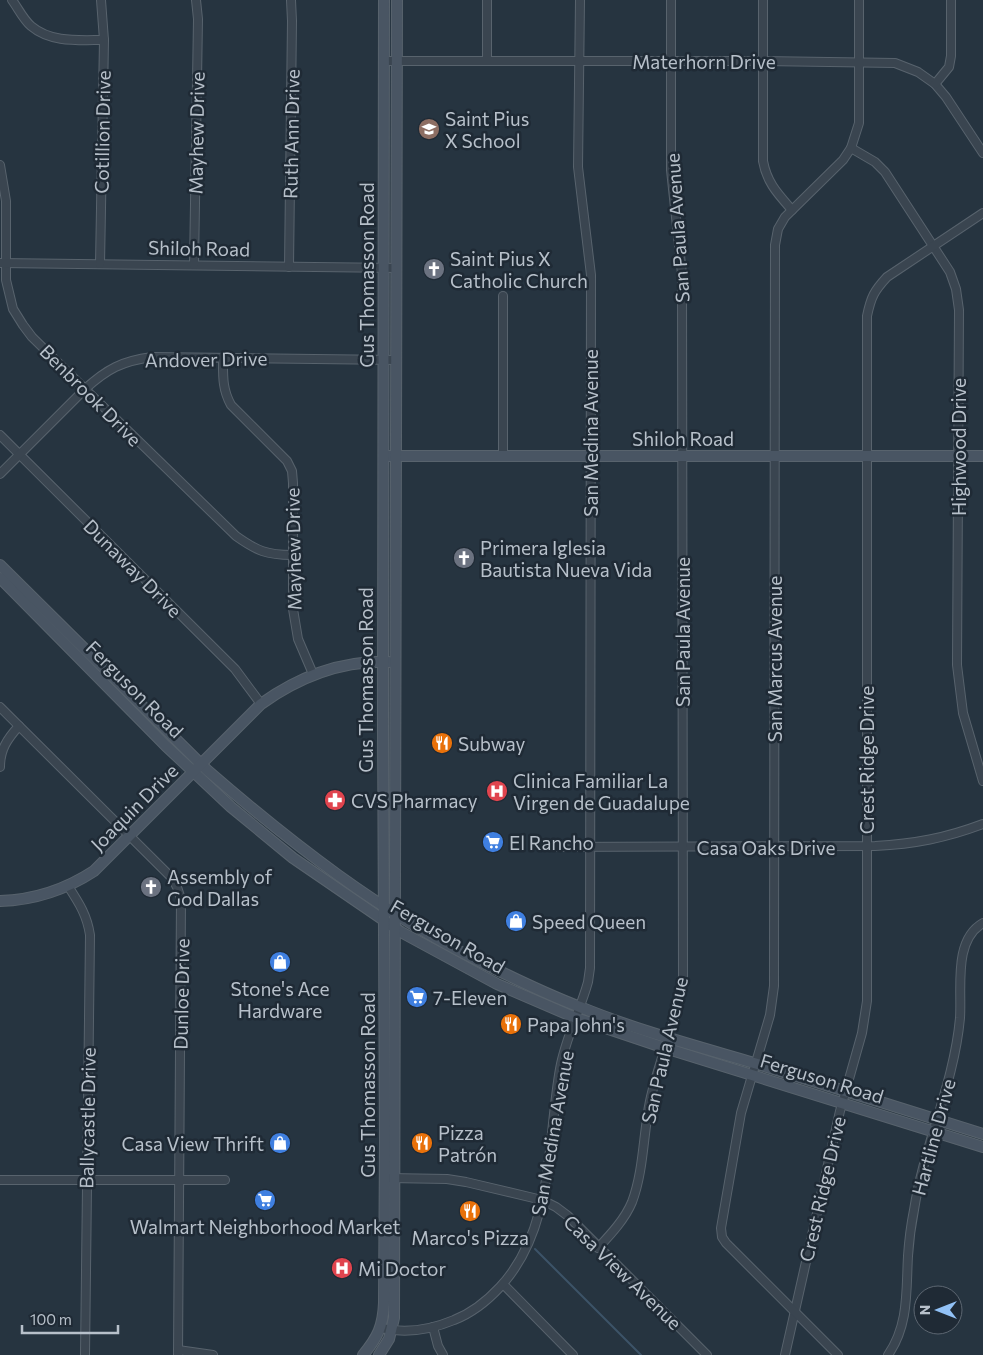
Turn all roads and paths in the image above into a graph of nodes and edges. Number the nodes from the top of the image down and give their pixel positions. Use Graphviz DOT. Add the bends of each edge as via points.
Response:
graph roads {
  1 [pos="12,0"];
  2 [pos="101,0"];
  3 [pos="196,0"];
  4 [pos="291,0"];
  5 [pos="384,0"];
  6 [pos="397,0"];
  7 [pos="487,0"];
  8 [pos="580,0"];
  9 [pos="671,0"];
  10 [pos="763,0"];
  11 [pos="859,0"];
  12 [pos="951,0"];
  13 [pos="104,40"];
  14 [pos="384,61"];
  15 [pos="397,61"];
  16 [pos="487,61"];
  17 [pos="580,61"];
  18 [pos="670,61"];
  19 [pos="763,61"];
  20 [pos="859,61"];
  21 [pos="935,84"];
  22 [pos="851,148"];
  23 [pos="983,152"];
  24 [pos="384,154"];
  25 [pos="396,154"];
  26 [pos="0,164"];
  27 [pos="792,210"];
  28 [pos="983,213"];
  29 [pos="934,247"];
  30 [pos="3,263"];
  31 [pos="100,264"];
  32 [pos="194,265"];
  33 [pos="289,267"];
  34 [pos="384,268"];
  35 [pos="397,268"];
  36 [pos="503,296"];
  37 [pos="223,357"];
  38 [pos="383,360"];
  39 [pos="396,360"];
  40 [pos="85,389"];
  41 [pos="0,435"];
  42 [pos="20,455"];
  43 [pos="383,456"];
  44 [pos="395,456"];
  45 [pos="503,456"];
  46 [pos="590,456"];
  47 [pos="683,456"];
  48 [pos="774,456"];
  49 [pos="866,456"];
  50 [pos="958,456"];
  51 [pos="983,456"];
  52 [pos="0,474"];
  53 [pos="292,555"];
  54 [pos="0,565"];
  55 [pos="0,578"];
  56 [pos="60,630"];
  57 [pos="383,662"];
  58 [pos="395,663"];
  59 [pos="313,674"];
  60 [pos="261,704"];
  61 [pos="0,707"];
  62 [pos="19,726"];
  63 [pos="383,758"];
  64 [pos="394,758"];
  65 [pos="202,764"];
  66 [pos="0,767"];
  67 [pos="193,772"];
  68 [pos="983,781"];
  69 [pos="983,824"];
  70 [pos="383,831"];
  71 [pos="130,836"];
  72 [pos="394,839"];
  73 [pos="774,846"];
  74 [pos="546,847"];
  75 [pos="589,847"];
  76 [pos="682,847"];
  77 [pos="866,847"];
  78 [pos="68,886"];
  79 [pos="0,901"];
  80 [pos="383,906"];
  81 [pos="394,914"];
  82 [pos="384,920"];
  83 [pos="983,923"];
  84 [pos="394,927"];
  85 [pos="580,1008"];
  86 [pos="576,1018"];
  87 [pos="668,1037"];
  88 [pos="664,1048"];
  89 [pos="755,1064"];
  90 [pos="389,1065"];
  91 [pos="752,1075"];
  92 [pos="845,1091"];
  93 [pos="842,1102"];
  94 [pos="937,1120"];
  95 [pos="933,1131"];
  96 [pos="983,1134"];
  97 [pos="983,1147"];
  98 [pos="389,1178"];
  99 [pos="86,1179"];
  100 [pos="179,1179"];
  101 [pos="0,1180"];
  102 [pos="225,1180"];
  103 [pos="542,1200"];
  104 [pos="598,1248"];
  105 [pos="389,1254"];
  106 [pos="502,1284"];
  107 [pos="795,1312"];
  108 [pos="433,1327"];
  109 [pos="380,1328"];
  110 [pos="392,1330"];
  111 [pos="178,1353"];
  112 [pos="85,1355"];
  113 [pos="213,1355"];
  114 [pos="363,1355"];
  115 [pos="379,1355"];
  116 [pos="443,1355"];
  117 [pos="573,1355"];
  118 [pos="708,1355"];
  119 [pos="785,1355"];
  120 [pos="838,1355"];
  121 [pos="888,1355"];
  1 -- 13 [label="street" via="31,26 42,33 66,40"];
  2 -- 13 [label="street, Cotillion Drive"];
  3 -- 32 [label="street, Mayhew Drive"];
  4 -- 33 [label="street, Ruth Ann Drive"];
  5 -- 14 [label="main road, Gus Thomasson Road"];
  6 -- 15 [label="main road, Gus Thomasson Road"];
  7 -- 16 [label="street"];
  8 -- 17 [label="street, San Medina Avenue"];
  9 -- 18 [label="street, San Paula Avenue"];
  10 -- 19 [label="street"];
  11 -- 20 [label="street, San Marcus Avenue"];
  12 -- 21 [label="street" via="951,56 948,67"];
  13 -- 31 [label="street, Cotillion Drive"];
  14 -- 15 [label="street, Materhorn Drive"];
  14 -- 24 [label="main road, Gus Thomasson Road"];
  15 -- 16 [label="street, Materhorn Drive"];
  15 -- 25 [label="main road, Gus Thomasson Road"];
  16 -- 17 [label="street, Materhorn Drive"];
  17 -- 18 [label="street, Materhorn Drive"];
  17 -- 46 [label="street, San Medina Avenue" via="578,167 591,275"];
  18 -- 19 [label="street, Materhorn Drive"];
  18 -- 47 [label="street, San Paula Avenue" via="671,170 682,274"];
  19 -- 20 [label="street, Materhorn Drive"];
  19 -- 27 [label="street" via="765,174"];
  20 -- 21 [label="street, Materhorn Drive" via="905,66"];
  20 -- 22 [label="street, San Marcus Avenue" via="859,123"];
  21 -- 23 [label="street, Materhorn Drive"];
  22 -- 27 [label="street, San Marcus Avenue"];
  22 -- 29 [label="street, Highwood Drive" via="876,162 885,172"];
  24 -- 25 [label="main road"];
  24 -- 34 [label="main road, Gus Thomasson Road"];
  25 -- 35 [label="main road, Gus Thomasson Road"];
  26 -- 30 [label="street, Benbrook Drive" via="6,201"];
  27 -- 48 [label="street, San Marcus Avenue" via="778,229 775,245"];
  28 -- 29 [label="street, Crest Ridge Drive"];
  29 -- 49 [label="street, Crest Ridge Drive" via="887,277 871,297 867,316"];
  29 -- 50 [label="street, Highwood Drive" via="950,272 959,310"];
  30 -- 31 [label="street, Shiloh Road"];
  30 -- 40 [label="street, Benbrook Drive" via="13,309 23,325"];
  31 -- 32 [label="street, Shiloh Road"];
  32 -- 33 [label="street, Shiloh Road"];
  33 -- 34 [label="street, Shiloh Road"];
  34 -- 35 [label="street, Shiloh Road"];
  34 -- 38 [label="main road, Gus Thomasson Road"];
  35 -- 39 [label="main road, Gus Thomasson Road"];
  36 -- 45 [label="street"];
  37 -- 38 [label="street, Andover Drive"];
  37 -- 40 [label="street, Andover Drive" via="135,360 112,368"];
  37 -- 53 [label="street, Mayhew Drive" via="223,385 231,405 287,461 292,471"];
  38 -- 39 [label="street, Andover Drive"];
  38 -- 43 [label="main road, Gus Thomasson Road"];
  39 -- 44 [label="main road, Gus Thomasson Road"];
  40 -- 42 [label="street, Andover Drive"];
  40 -- 53 [label="street, Benbrook Drive" via="236,536 265,553"];
  41 -- 42 [label="street, Dunaway Drive"];
  42 -- 52 [label="street, Andover Drive"];
  42 -- 60 [label="street, Dunaway Drive" via="235,669"];
  43 -- 44 [label="main road, Shiloh Road"];
  43 -- 57 [label="main road, Gus Thomasson Road"];
  44 -- 45 [label="main road, Shiloh Road"];
  44 -- 58 [label="main road, Gus Thomasson Road"];
  45 -- 46 [label="main road, Shiloh Road"];
  46 -- 47 [label="main road, Shiloh Road"];
  46 -- 75 [label="street, San Medina Avenue"];
  47 -- 48 [label="main road, Shiloh Road"];
  47 -- 76 [label="street, San Paula Avenue"];
  48 -- 49 [label="main road, Shiloh Road"];
  48 -- 73 [label="street, San Marcus Avenue"];
  49 -- 50 [label="main road, Shiloh Road"];
  49 -- 77 [label="street, Crest Ridge Drive"];
  50 -- 51 [label="main road, Shiloh Road"];
  50 -- 68 [label="street, Highwood Drive" via="958,665 963,714"];
  53 -- 59 [label="street, Mayhew Drive" via="295,625"];
  54 -- 56 [label="main road, Ferguson Road"];
  55 -- 56 [label="main road, Ferguson Road"];
  56 -- 65 [label="main road, Ferguson Road"];
  56 -- 67 [label="main road, Ferguson Road"];
  57 -- 58 [label="main road, Joaquin Drive"];
  57 -- 59 [label="main road, Joaquin Drive" via="358,663"];
  57 -- 63 [label="main road, Gus Thomasson Road"];
  58 -- 64 [label="main road, Gus Thomasson Road"];
  59 -- 60 [label="main road, Joaquin Drive"];
  60 -- 65 [label="main road, Joaquin Drive"];
  61 -- 62 [label="street, Dunloe Drive"];
  62 -- 66 [label="street" via="3,747"];
  62 -- 71 [label="street, Dunloe Drive"];
  63 -- 64 [label="main road"];
  63 -- 70 [label="main road, Gus Thomasson Road"];
  64 -- 72 [label="main road, Gus Thomasson Road"];
  65 -- 67 [label="main road, Joaquin Drive"];
  65 -- 80 [label="main road, Ferguson Road" via="295,843"];
  67 -- 71 [label="main road, Joaquin Drive"];
  67 -- 82 [label="main road, Ferguson Road" via="293,858"];
  69 -- 77 [label="street, Casa Oaks Drive" via="932,840"];
  70 -- 72 [label="main road"];
  70 -- 80 [label="main road, Gus Thomasson Road"];
  71 -- 78 [label="main road, Joaquin Drive" via="94,871"];
  71 -- 100 [label="street, Dunloe Drive" via="172,878 181,899"];
  72 -- 81 [label="main road, Gus Thomasson Road"];
  73 -- 76 [label="street, Casa Oaks Drive"];
  73 -- 77 [label="street, Casa Oaks Drive"];
  73 -- 89 [label="street, San Marcus Avenue" via="773,991 770,1015"];
  74 -- 75 [label="street, Casa Oaks Drive"];
  75 -- 76 [label="street, Casa Oaks Drive"];
  75 -- 85 [label="street, San Medina Avenue" via="590,968"];
  76 -- 87 [label="street, San Paula Avenue" via="683,976 681,995"];
  77 -- 92 [label="street, Crest Ridge Drive" via="867,1001 862,1033"];
  78 -- 79 [label="main road, Joaquin Drive" via="29,898"];
  78 -- 99 [label="street, Ballycastle Drive" via="85,911 90,935"];
  80 -- 81 [label="main road, Ferguson Road"];
  80 -- 82 [label="main road, Gus Thomasson Road"];
  81 -- 84 [label="main road, Gus Thomasson Road"];
  81 -- 85 [label="main road, Ferguson Road" via="479,962"];
  82 -- 84 [label="main road, Ferguson Road"];
  82 -- 90 [label="main road, Gus Thomasson Road"];
  83 -- 94 [label="street, Hartline Drive" via="964,943 957,1042"];
  84 -- 86 [label="main road, Ferguson Road" via="496,984"];
  84 -- 90 [label="main road, Gus Thomasson Road"];
  85 -- 86 [label="street, San Medina Avenue"];
  85 -- 87 [label="main road, Ferguson Road"];
  86 -- 88 [label="main road, Ferguson Road"];
  86 -- 103 [label="street, San Medina Avenue" via="560,1067"];
  87 -- 88 [label="street, San Paula Avenue"];
  87 -- 89 [label="main road, Ferguson Road"];
  88 -- 91 [label="main road, Ferguson Road"];
  88 -- 104 [label="street, San Paula Avenue" via="650,1102 632,1202 626,1215"];
  89 -- 91 [label="street, San Marcus Avenue"];
  89 -- 92 [label="main road, Ferguson Road"];
  90 -- 98 [label="main road, Gus Thomasson Road"];
  91 -- 93 [label="main road, Ferguson Road"];
  91 -- 107 [label="street, San Marcus Avenue" via="741,1113 722,1237"];
  92 -- 93 [label="street, Crest Ridge Drive"];
  92 -- 94 [label="main road, Ferguson Road"];
  93 -- 95 [label="main road, Ferguson Road"];
  93 -- 107 [label="street, Crest Ridge Drive"];
  94 -- 95 [label="street, Hartline Drive"];
  94 -- 96 [label="main road, Ferguson Road"];
  95 -- 97 [label="main road, Ferguson Road"];
  95 -- 121 [label="street, Hartline Drive" via="914,1212 906,1310 897,1340"];
  98 -- 103 [label="street, Casa View Avenue" via="458,1180"];
  98 -- 105 [label="main road, Gus Thomasson Road"];
  99 -- 100 [label="street"];
  99 -- 101 [label="street"];
  99 -- 112 [label="street, Ballycastle Drive"];
  100 -- 102 [label="street"];
  100 -- 111 [label="street, Dunloe Drive"];
  103 -- 104 [label="street, Casa View Avenue" via="568,1216"];
  103 -- 106 [label="street, San Medina Avenue" via="528,1245"];
  104 -- 118 [label="street, Casa View Avenue"];
  105 -- 109 [label="main road, Gus Thomasson Road"];
  105 -- 110 [label="main road, Gus Thomasson Road"];
  106 -- 108 [label="street, San Medina Avenue" via="469,1313"];
  106 -- 117 [label="street"];
  107 -- 119 [label="street, Crest Ridge Drive"];
  107 -- 120 [label="street"];
  108 -- 110 [label="street, San Medina Avenue"];
  108 -- 116 [label="street"];
  109 -- 110 [label="street, San Medina Avenue"];
  109 -- 114 [label="main road, Gus Thomasson Road"];
  110 -- 115 [label="main road, Gus Thomasson Road"];
  111 -- 113 [label="street"];
}
